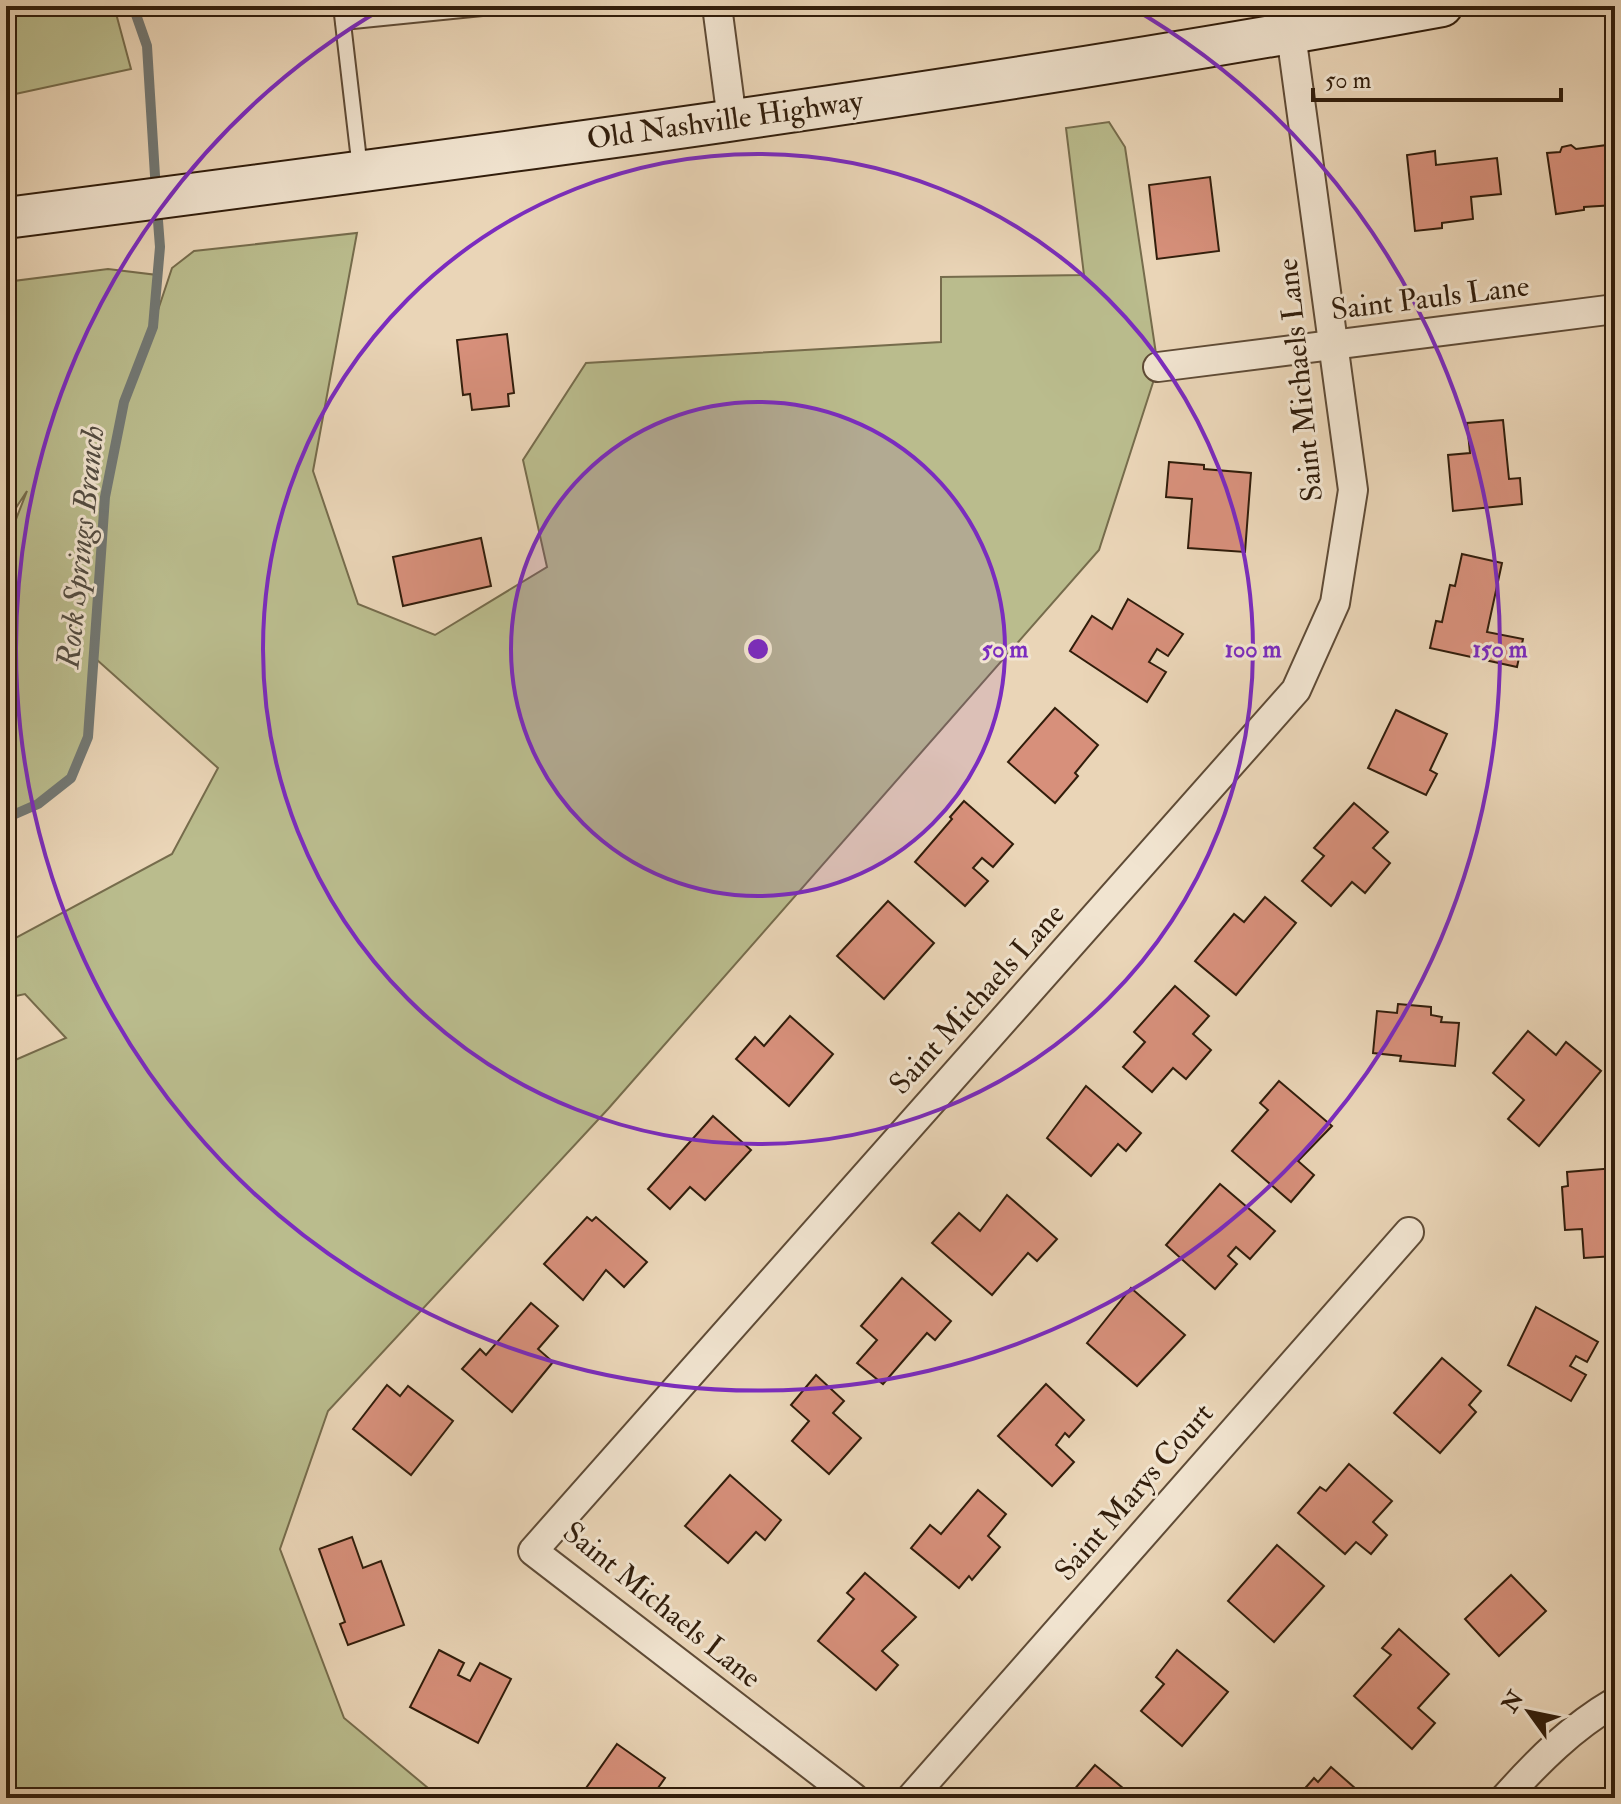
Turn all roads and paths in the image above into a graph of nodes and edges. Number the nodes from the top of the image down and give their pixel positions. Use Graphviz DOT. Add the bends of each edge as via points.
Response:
graph roads {
  1 [pos="341,6"];
  2 [pos="502,6"];
  3 [pos="717,6"];
  4 [pos="1442,6"];
  5 [pos="343,22"];
  6 [pos="1291,34"];
  7 [pos="732,120"];
  8 [pos="360,170"];
  9 [pos="6,218"];
  10 [pos="1615,309"];
  11 [pos="1332,344"];
  12 [pos="1158,367"];
  13 [pos="1409,1232"];
  14 [pos="1615,1702"];
  15 [pos="854,1798"];
  16 [pos="911,1798"];
  17 [pos="1505,1798"];
  1 -- 5 [label="lane"];
  2 -- 5 [label="lane"];
  3 -- 7 [label="street"];
  4 -- 6 [label="main road, Old Nashville Highway"];
  5 -- 8 [label="lane"];
  6 -- 7 [label="main road, Old Nashville Highway"];
  6 -- 11 [label="street, Saint Michaels Lane"];
  7 -- 8 [label="main road, Old Nashville Highway"];
  8 -- 9 [label="main road, Old Nashville Highway"];
  10 -- 11 [label="street, Saint Pauls Lane"];
  11 -- 12 [label="street, Saint Pauls Lane"];
  11 -- 15 [label="street, Saint Michaels Lane" via="1353,490 1335,603 1296,690 533,1551"];
  13 -- 16 [label="street, Saint Marys Court"];
  14 -- 17 [label="street" via="1540,1758"];
}
